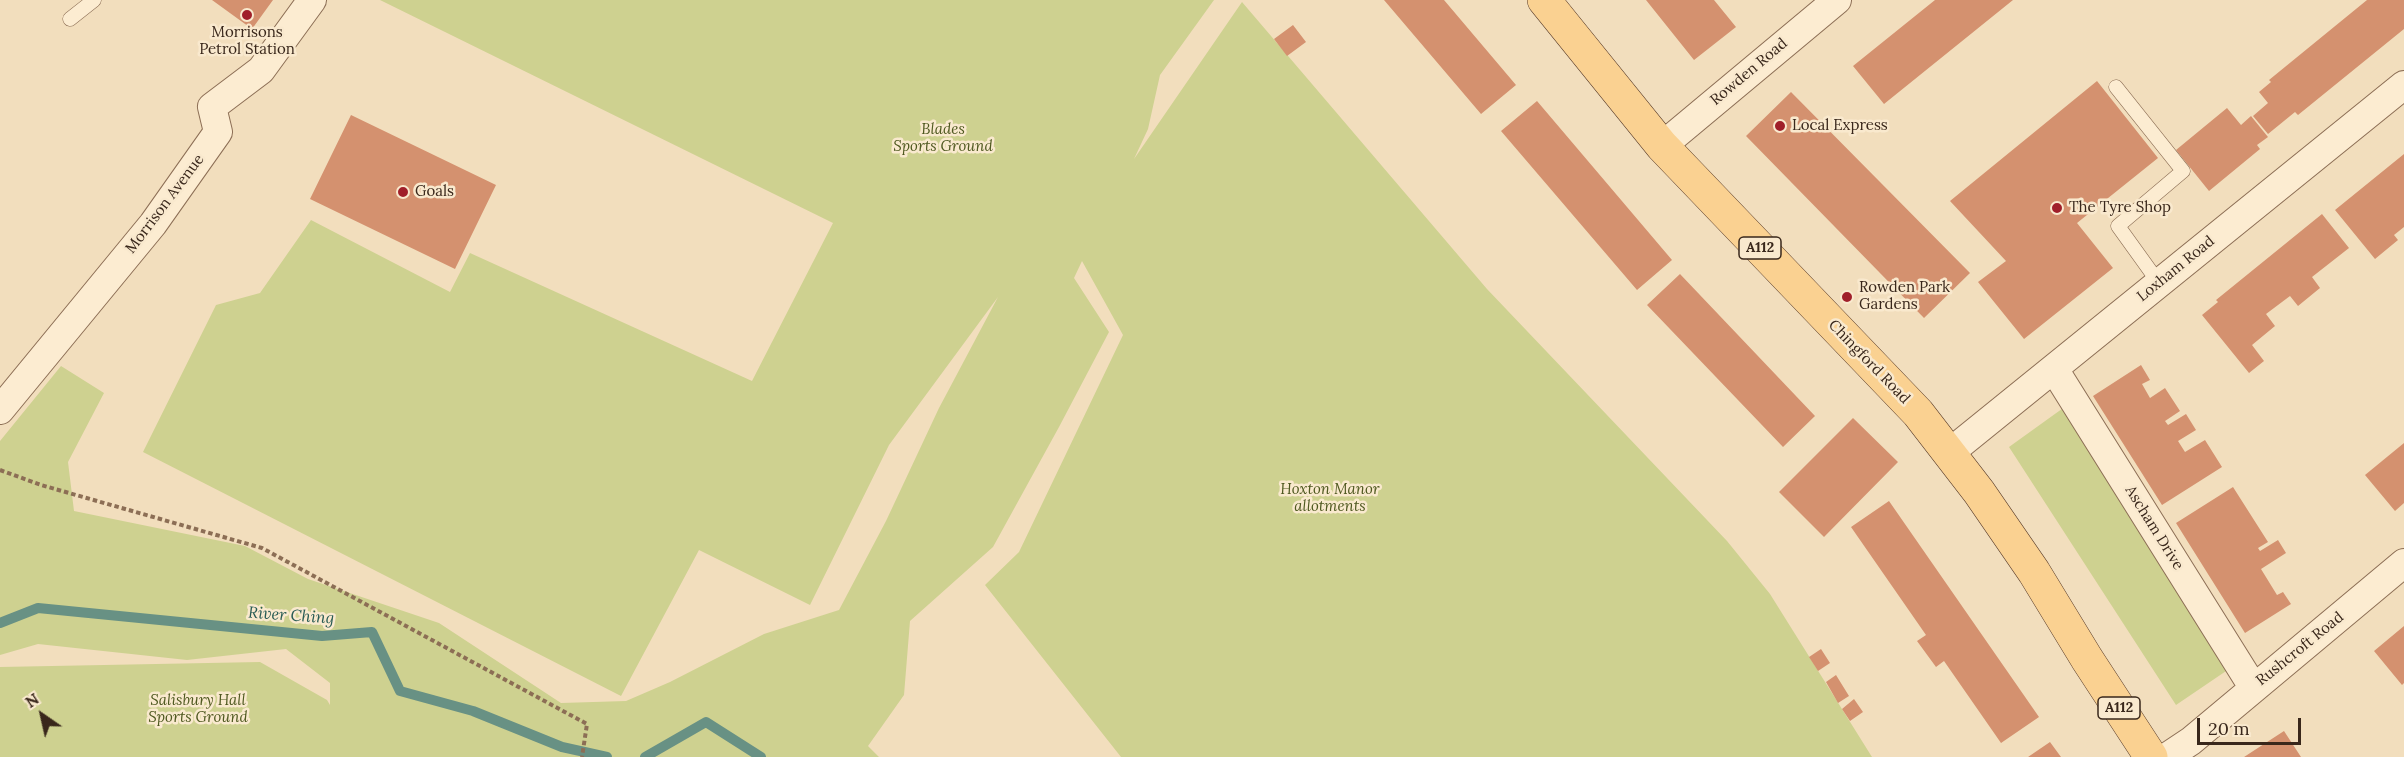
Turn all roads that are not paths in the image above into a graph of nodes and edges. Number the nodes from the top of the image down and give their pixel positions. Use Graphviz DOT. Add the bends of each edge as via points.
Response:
graph roads {
  1 [pos="94,0"];
  2 [pos="312,0"];
  3 [pos="1544,0"];
  4 [pos="1837,0"];
  5 [pos="70,19"];
  6 [pos="2404,85"];
  7 [pos="2116,87"];
  8 [pos="1662,146"];
  9 [pos="2159,283"];
  10 [pos="2054,369"];
  11 [pos="0,410"];
  12 [pos="1948,454"];
  13 [pos="2404,563"];
  14 [pos="2253,687"];
  15 [pos="2151,757"];
  16 [pos="2168,757"];
  1 -- 5 [label="lane"];
  2 -- 11 [label="street, Morrison Avenue" via="261,70 212,107 218,132 153,224"];
  3 -- 8 [label="main road, Chingford Road / A112"];
  4 -- 8 [label="street, Rowden Road"];
  6 -- 9 [label="street, Loxham Road"];
  7 -- 9 [label="lane" via="2183,171 2118,226"];
  8 -- 12 [label="main road, Chingford Road / A112" via="1918,413"];
  9 -- 10 [label="street, Loxham Road"];
  10 -- 12 [label="street, Loxham Road"];
  10 -- 14 [label="street, Ascham Drive"];
  12 -- 15 [label="main road, Chingford Road / A112" via="2034,572"];
  13 -- 14 [label="street, Rushcroft Road"];
  14 -- 16 [label="street, Rushcroft Road"];
}
